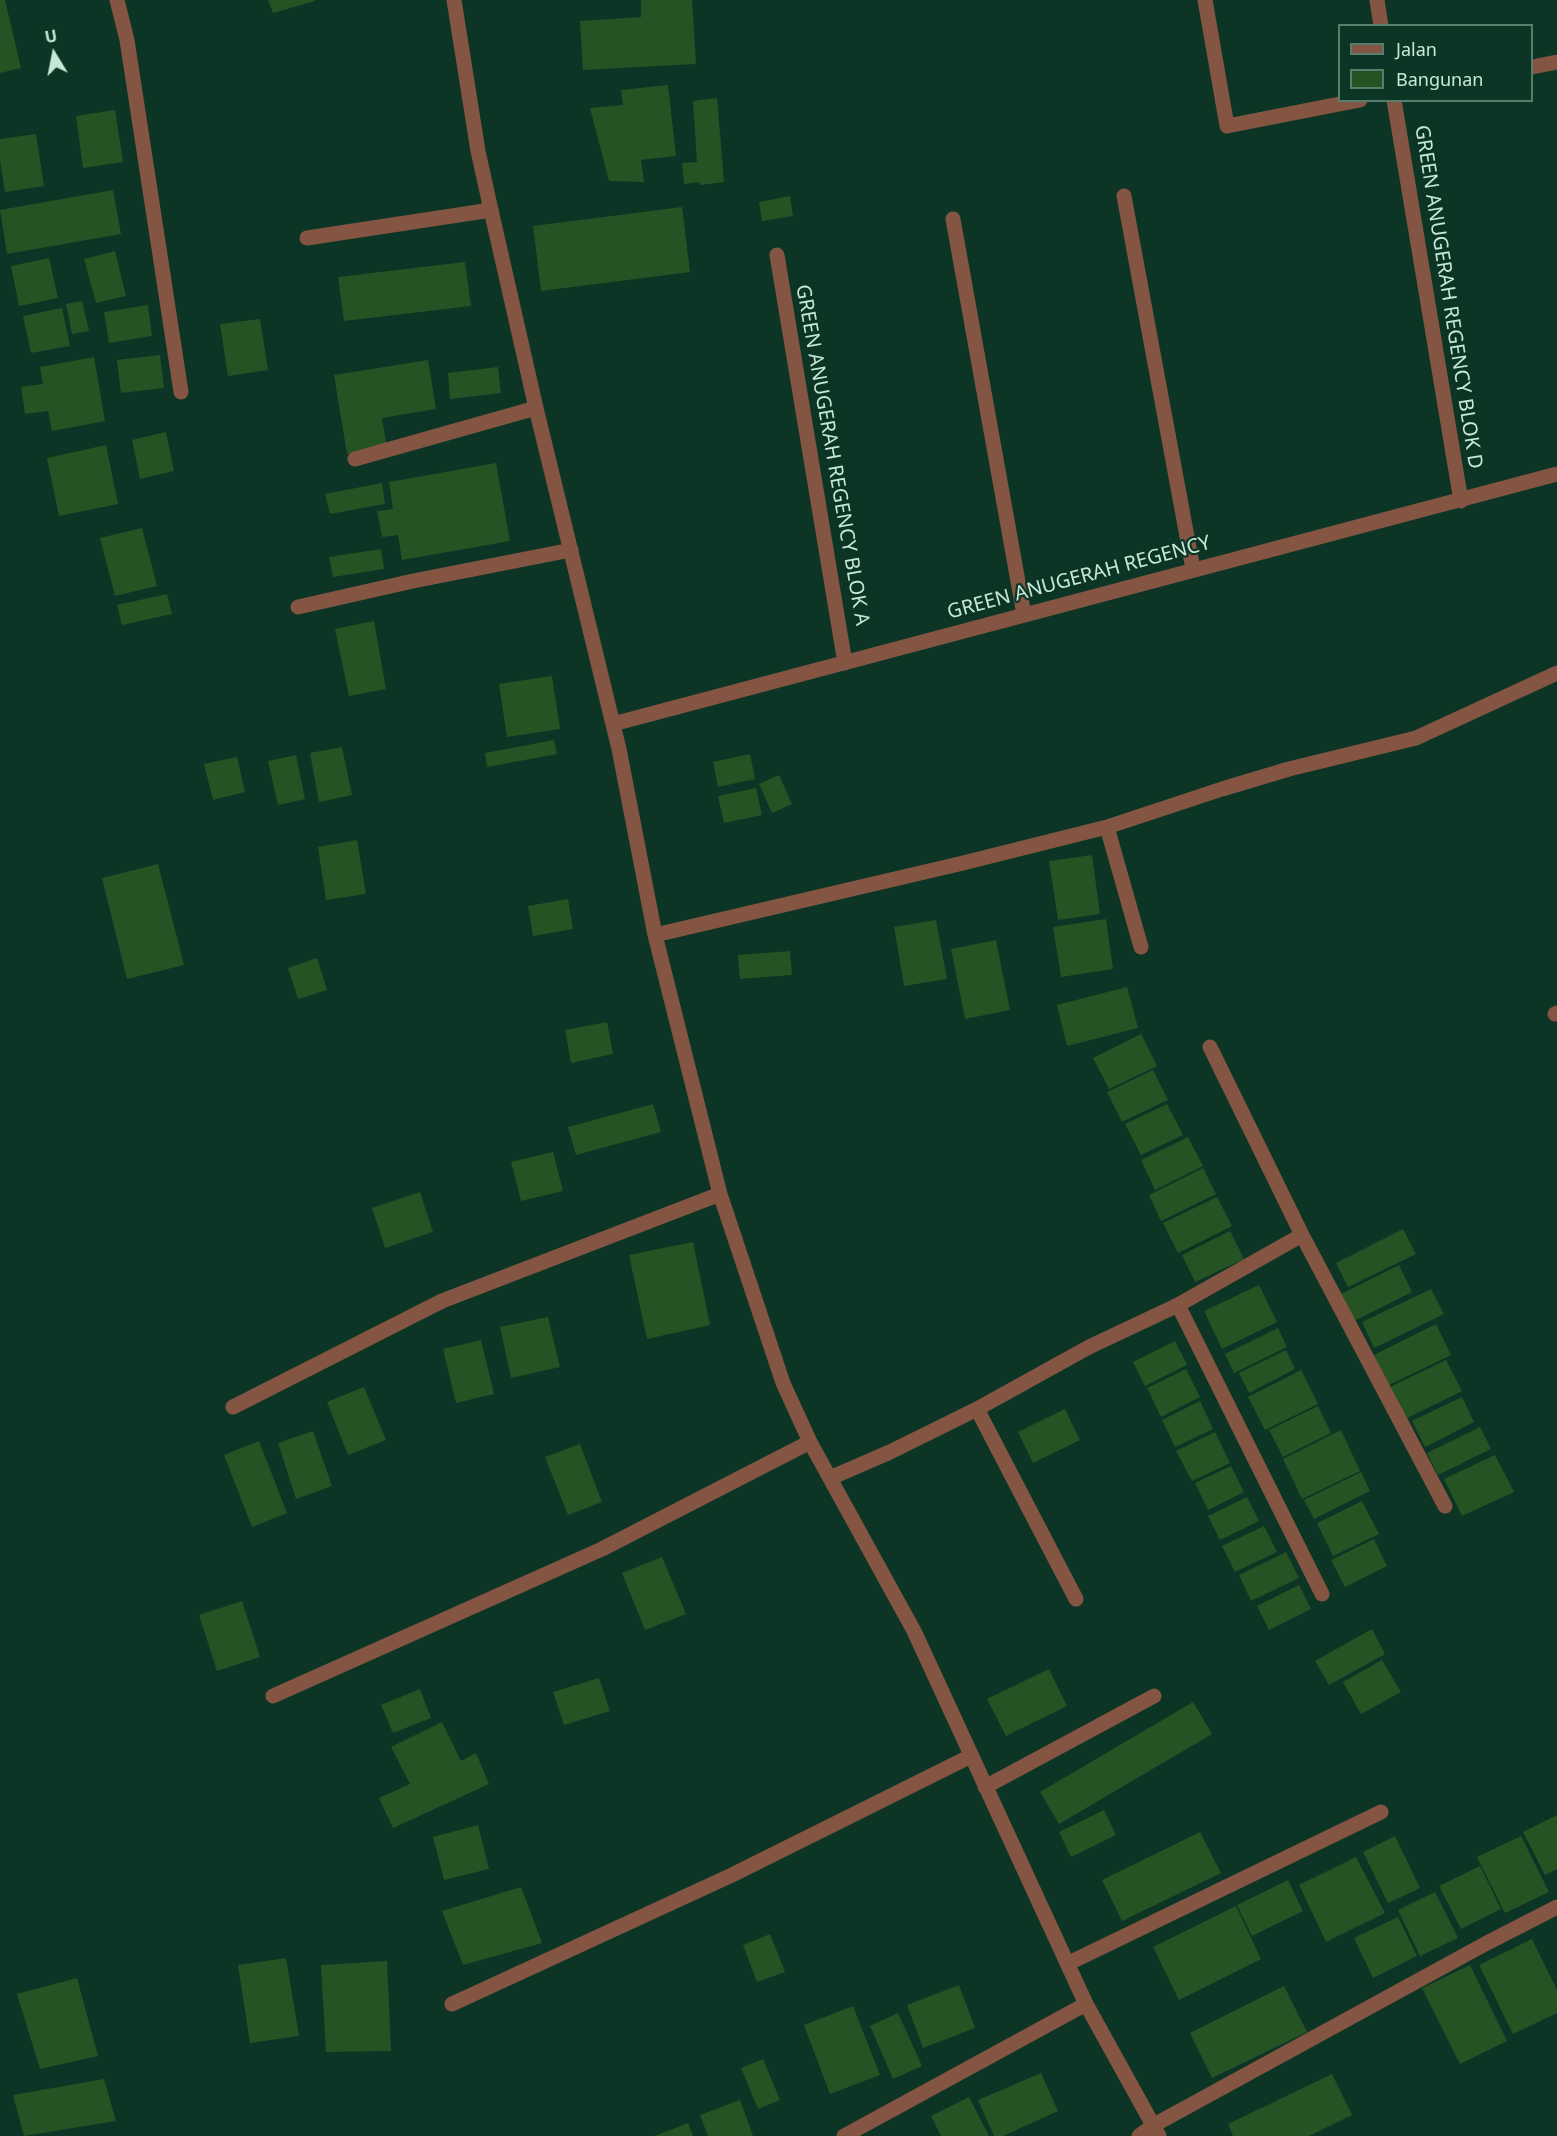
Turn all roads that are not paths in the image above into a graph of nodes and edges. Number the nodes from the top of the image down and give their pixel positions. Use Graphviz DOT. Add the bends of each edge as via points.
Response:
graph roads {
  1 [pos="117,0"];
  2 [pos="454,0"];
  3 [pos="1205,0"];
  4 [pos="1377,0"];
  5 [pos="1382,24"];
  6 [pos="1557,62"];
  7 [pos="1533,67"];
  8 [pos="1350,102"];
  9 [pos="1394,102"];
  10 [pos="1124,196"];
  11 [pos="491,210"];
  12 [pos="952,219"];
  13 [pos="307,238"];
  14 [pos="777,255"];
  15 [pos="181,392"];
  16 [pos="536,408"];
  17 [pos="355,459"];
  18 [pos="1557,474"];
  19 [pos="1461,501"];
  20 [pos="571,550"];
  21 [pos="1193,569"];
  22 [pos="298,607"];
  23 [pos="1024,615"];
  24 [pos="845,663"];
  25 [pos="1557,673"];
  26 [pos="613,724"];
  27 [pos="1107,827"];
  28 [pos="655,935"];
  29 [pos="1141,947"];
  30 [pos="1210,1047"];
  31 [pos="720,1194"];
  32 [pos="1302,1236"];
  33 [pos="1178,1305"];
  34 [pos="233,1407"];
  35 [pos="977,1408"];
  36 [pos="810,1442"];
  37 [pos="830,1478"];
  38 [pos="1445,1506"];
  39 [pos="1322,1594"];
  40 [pos="1076,1599"];
  41 [pos="273,1696"];
  42 [pos="1154,1696"];
  43 [pos="971,1756"];
  44 [pos="985,1786"];
  45 [pos="1381,1812"];
  46 [pos="1557,1906"];
  47 [pos="1069,1963"];
  48 [pos="452,2004"];
  49 [pos="1086,2004"];
  50 [pos="1157,2131"];
  51 [pos="844,2136"];
  52 [pos="1139,2136"];
  1 -- 15 [label="street" via="127,40"];
  2 -- 11 [label="street"];
  3 -- 8 [label="street" via="1227,126"];
  4 -- 5 [label="street"];
  6 -- 7 [label="street"];
  9 -- 19 [label="street, GREEN ANUGERAH REGENCY BLOK D"];
  10 -- 21 [label="street"];
  11 -- 13 [label="street"];
  11 -- 16 [label="street"];
  12 -- 23 [label="street"];
  14 -- 24 [label="street, GREEN ANUGERAH REGENCY BLOK A"];
  16 -- 17 [label="street"];
  16 -- 20 [label="street"];
  18 -- 19 [label="street, GREEN ANUGERAH REGENCY"];
  19 -- 21 [label="street, GREEN ANUGERAH REGENCY"];
  20 -- 22 [label="street"];
  20 -- 26 [label="street"];
  21 -- 23 [label="street, GREEN ANUGERAH REGENCY"];
  23 -- 24 [label="street, GREEN ANUGERAH REGENCY"];
  24 -- 26 [label="street, GREEN ANUGERAH REGENCY"];
  25 -- 27 [label="street" via="1416,738 1289,769"];
  26 -- 28 [label="street"];
  27 -- 28 [label="street"];
  27 -- 29 [label="street"];
  28 -- 31 [label="street"];
  30 -- 32 [label="street"];
  31 -- 34 [label="street" via="442,1300"];
  31 -- 36 [label="street" via="783,1383"];
  32 -- 33 [label="street"];
  32 -- 38 [label="street"];
  33 -- 35 [label="street" via="1089,1347"];
  33 -- 39 [label="street"];
  35 -- 37 [label="street"];
  35 -- 40 [label="street"];
  36 -- 37 [label="street"];
  36 -- 41 [label="street" via="602,1550"];
  37 -- 43 [label="street" via="914,1631"];
  42 -- 44 [label="street"];
  43 -- 44 [label="street"];
  43 -- 48 [label="street" via="732,1875"];
  44 -- 47 [label="street"];
  45 -- 47 [label="street"];
  46 -- 50 [label="street" via="1474,1949"];
  47 -- 49 [label="street"];
  49 -- 50 [label="street"];
  49 -- 51 [label="street"];
  50 -- 52 [label="street"];
}
